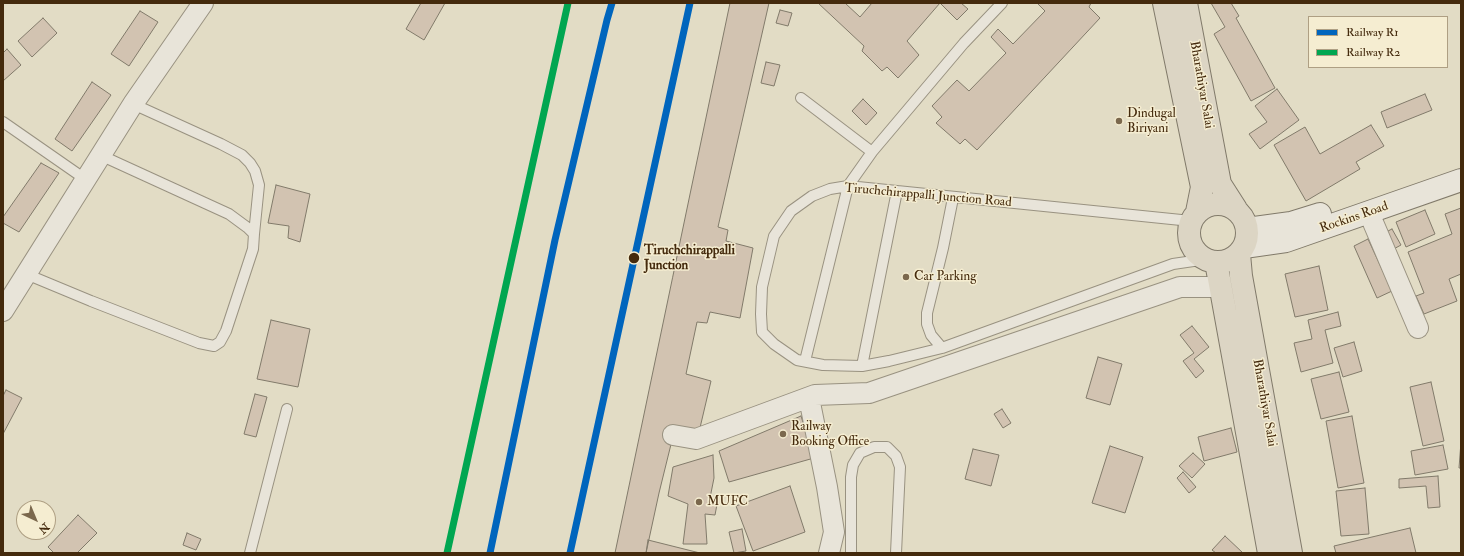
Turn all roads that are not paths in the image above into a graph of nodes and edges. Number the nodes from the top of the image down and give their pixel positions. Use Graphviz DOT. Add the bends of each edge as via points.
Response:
graph roads {
  1 [pos="203,3"];
  2 [pos="1002,3"];
  3 [pos="1164,3"];
  4 [pos="1186,3"];
  5 [pos="800,98"];
  6 [pos="133,104"];
  7 [pos="3,122"];
  8 [pos="872,152"];
  9 [pos="100,155"];
  10 [pos="1461,167"];
  11 [pos="85,180"];
  12 [pos="1461,180"];
  13 [pos="848,186"];
  14 [pos="897,192"];
  15 [pos="953,198"];
  16 [pos="1236,209"];
  17 [pos="1369,212"];
  18 [pos="1194,217"];
  19 [pos="254,234"];
  20 [pos="1243,243"];
  21 [pos="1212,261"];
  22 [pos="26,274"];
  23 [pos="1221,287"];
  24 [pos="3,311"];
  25 [pos="1418,328"];
  26 [pos="942,348"];
  27 [pos="805,361"];
  28 [pos="862,366"];
  29 [pos="809,398"];
  30 [pos="287,409"];
  31 [pos="673,435"];
  32 [pos="250,553"];
  33 [pos="829,553"];
  34 [pos="851,553"];
  35 [pos="896,553"];
  36 [pos="1269,553"];
  37 [pos="1291,553"];
  1 -- 6 [label="street"];
  2 -- 8 [label="lane" via="964,43"];
  3 -- 18 [label="main road, Bharathiyar Salai" via="1202,187"];
  4 -- 16 [label="main road, Bharathiyar Salai" via="1220,184"];
  5 -- 8 [label="lane"];
  6 -- 9 [label="street"];
  6 -- 19 [label="lane" via="221,144 242,155 250,163 259,185"];
  7 -- 11 [label="lane"];
  8 -- 13 [label="lane"];
  9 -- 11 [label="street"];
  9 -- 19 [label="lane" via="229,214"];
  10 -- 20 [label="main road, Rockins Road" via="1393,192 1291,223"];
  11 -- 22 [label="street"];
  12 -- 17 [label="main road, Rockins Road"];
  13 -- 14 [label="lane, Tiruchchirappalli Junction Road"];
  13 -- 27 [label="lane"];
  13 -- 27 [label="lane, Tiruchchirappalli Junction Road" via="812,196 791,211 772,243 762,287 762,332 797,360"];
  14 -- 15 [label="lane, Tiruchchirappalli Junction Road" via="926,193"];
  14 -- 28 [label="lane"];
  15 -- 18 [label="lane, Tiruchchirappalli Junction Road"];
  15 -- 26 [label="lane" via="927,313 927,324"];
  16 -- 18 [label="main road" via="1228,205 1212,204"];
  16 -- 20 [label="main road" via="1245,222"];
  17 -- 20 [label="main road, Rockins Road" via="1286,241"];
  17 -- 25 [label="street"];
  18 -- 21 [label="main road" via="1189,230 1190,240 1200,256"];
  19 -- 22 [label="lane" via="253,249 226,331 220,342 214,346 199,343"];
  20 -- 21 [label="main road" via="1228,260"];
  20 -- 37 [label="main road, Bharathiyar Salai" via="1241,276"];
  21 -- 23 [label="main road, Bharathiyar Salai"];
  21 -- 26 [label="lane, Tiruchchirappalli Junction Road" via="1173,264"];
  22 -- 24 [label="street"];
  23 -- 29 [label="street" via="1180,287 869,393 816,395"];
  23 -- 36 [label="main road, Bharathiyar Salai"];
  26 -- 28 [label="lane, Tiruchchirappalli Junction Road"];
  27 -- 28 [label="lane, Tiruchchirappalli Junction Road" via="823,365"];
  29 -- 31 [label="street" via="696,439"];
  29 -- 33 [label="street" via="834,532"];
  30 -- 32 [label="lane"];
  34 -- 35 [label="lane" via="853,465 860,453 874,447 887,447 896,456 900,467"];
}
